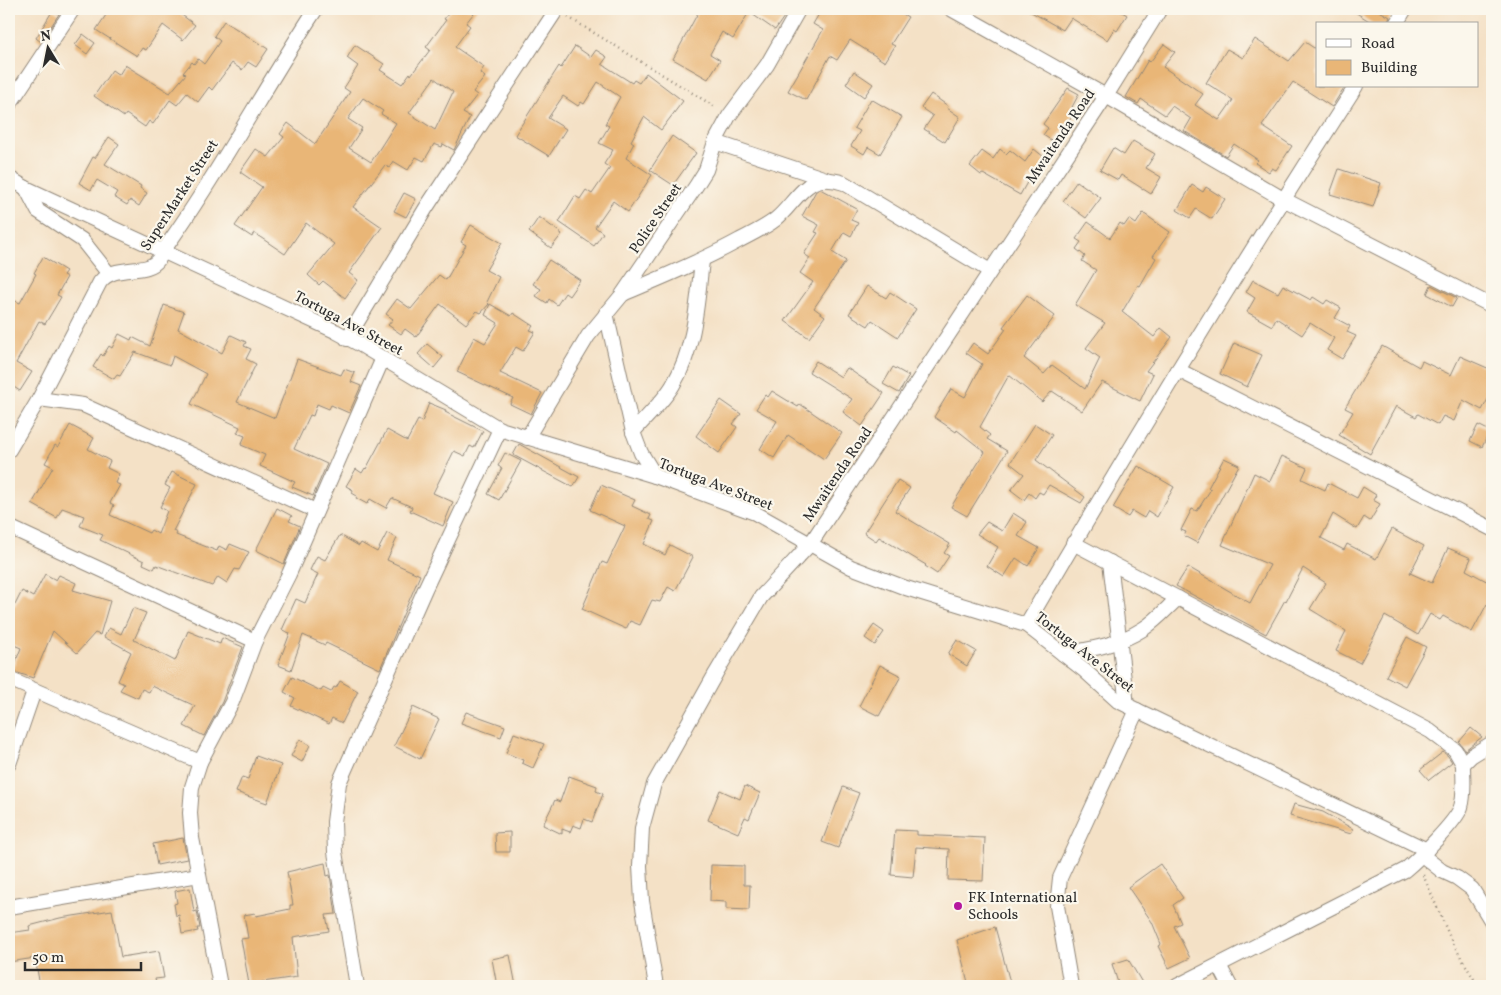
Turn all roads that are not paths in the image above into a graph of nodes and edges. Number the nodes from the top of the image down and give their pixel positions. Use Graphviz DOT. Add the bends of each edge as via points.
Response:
graph roads {
  1 [pos="73,9"];
  2 [pos="316,9"];
  3 [pos="556,9"];
  4 [pos="798,9"];
  5 [pos="951,9"];
  6 [pos="1160,9"];
  7 [pos="1406,9"];
  8 [pos="1397,22"];
  9 [pos="1355,88"];
  10 [pos="1106,96"];
  11 [pos="9,105"];
  12 [pos="715,142"];
  13 [pos="9,178"];
  14 [pos="826,179"];
  15 [pos="26,188"];
  16 [pos="1283,199"];
  17 [pos="162,253"];
  18 [pos="702,261"];
  19 [pos="990,271"];
  20 [pos="109,274"];
  21 [pos="622,294"];
  22 [pos="1492,306"];
  23 [pos="606,314"];
  24 [pos="347,339"];
  25 [pos="383,358"];
  26 [pos="1178,370"];
  27 [pos="39,399"];
  28 [pos="500,429"];
  29 [pos="633,432"];
  30 [pos="527,438"];
  31 [pos="9,450"];
  32 [pos="655,476"];
  33 [pos="316,511"];
  34 [pos="9,527"];
  35 [pos="1492,529"];
  36 [pos="810,543"];
  37 [pos="1074,543"];
  38 [pos="1110,562"];
  39 [pos="1178,598"];
  40 [pos="1026,625"];
  41 [pos="255,641"];
  42 [pos="1120,642"];
  43 [pos="1063,654"];
  44 [pos="9,680"];
  45 [pos="34,691"];
  46 [pos="1132,708"];
  47 [pos="1492,743"];
  48 [pos="200,762"];
  49 [pos="9,764"];
  50 [pos="1463,764"];
  51 [pos="1422,855"];
  52 [pos="199,875"];
  53 [pos="9,907"];
  54 [pos="1492,922"];
  55 [pos="1218,965"];
  56 [pos="220,986"];
  57 [pos="357,986"];
  58 [pos="656,986"];
  59 [pos="1071,986"];
  60 [pos="1176,986"];
  61 [pos="1230,986"];
  1 -- 11 [label="street"];
  2 -- 17 [label="street, SuperMarket Street" via="198,202"];
  3 -- 24 [label="street" via="426,208"];
  4 -- 12 [label="street, Police Street" via="767,64 729,116"];
  5 -- 10 [label="street"];
  6 -- 10 [label="street, Mwaitenda Road"];
  7 -- 8 [label="street"];
  9 -- 16 [label="street"];
  10 -- 16 [label="street"];
  10 -- 19 [label="street, Mwaitenda Road"];
  12 -- 14 [label="street"];
  12 -- 21 [label="street, Police Street" via="706,170"];
  13 -- 15 [label="street, Tortuga Ave Street"];
  14 -- 18 [label="street" via="808,185 776,219"];
  14 -- 19 [label="street" via="844,184"];
  15 -- 17 [label="street, Tortuga Ave Street"];
  15 -- 20 [label="street" via="38,211 82,240"];
  16 -- 22 [label="street"];
  16 -- 26 [label="street"];
  17 -- 20 [label="street, SuperMarket Street" via="149,266"];
  17 -- 24 [label="street, Tortuga Ave Street"];
  18 -- 21 [label="street"];
  18 -- 29 [label="street" via="694,323 684,364 672,387"];
  19 -- 36 [label="street, Mwaitenda Road"];
  20 -- 27 [label="street" via="100,282"];
  21 -- 23 [label="street, Police Street"];
  23 -- 29 [label="street"];
  23 -- 30 [label="street, Police Street" via="588,336"];
  24 -- 25 [label="street, Tortuga Ave Street"];
  25 -- 28 [label="street, Tortuga Ave Street"];
  25 -- 33 [label="street"];
  26 -- 35 [label="street"];
  26 -- 37 [label="street"];
  27 -- 31 [label="street"];
  27 -- 33 [label="street" via="83,405"];
  28 -- 30 [label="street, Tortuga Ave Street"];
  28 -- 57 [label="street" via="339,783 334,822 335,852"];
  29 -- 32 [label="street"];
  30 -- 32 [label="street, Tortuga Ave Street"];
  32 -- 36 [label="street, Tortuga Ave Street" via="755,513"];
  33 -- 41 [label="street"];
  34 -- 41 [label="street"];
  36 -- 40 [label="street, Tortuga Ave Street" via="851,567 906,588"];
  36 -- 58 [label="street, Mwaitenda Road" via="761,597 654,784 642,828 640,866 642,901"];
  37 -- 38 [label="street"];
  37 -- 40 [label="street"];
  38 -- 39 [label="street"];
  38 -- 42 [label="street"];
  39 -- 42 [label="street" via="1145,628"];
  39 -- 50 [label="street" via="1430,731 1455,750"];
  40 -- 43 [label="street, Tortuga Ave Street"];
  41 -- 48 [label="street" via="232,702"];
  42 -- 43 [label="street"];
  42 -- 46 [label="street"];
  43 -- 46 [label="street, Tortuga Ave Street" via="1118,701"];
  44 -- 45 [label="street"];
  45 -- 48 [label="street"];
  45 -- 49 [label="street"];
  46 -- 51 [label="street, Tortuga Ave Street"];
  46 -- 59 [label="street" via="1060,878 1057,906"];
  47 -- 50 [label="street"];
  48 -- 52 [label="street" via="192,787 190,813"];
  50 -- 51 [label="street" via="1458,814"];
  51 -- 54 [label="street, Tortuga Ave Street" via="1472,889"];
  51 -- 55 [label="street" via="1405,870"];
  52 -- 53 [label="street"];
  52 -- 56 [label="street"];
  55 -- 60 [label="street"];
  55 -- 61 [label="street"];
}
